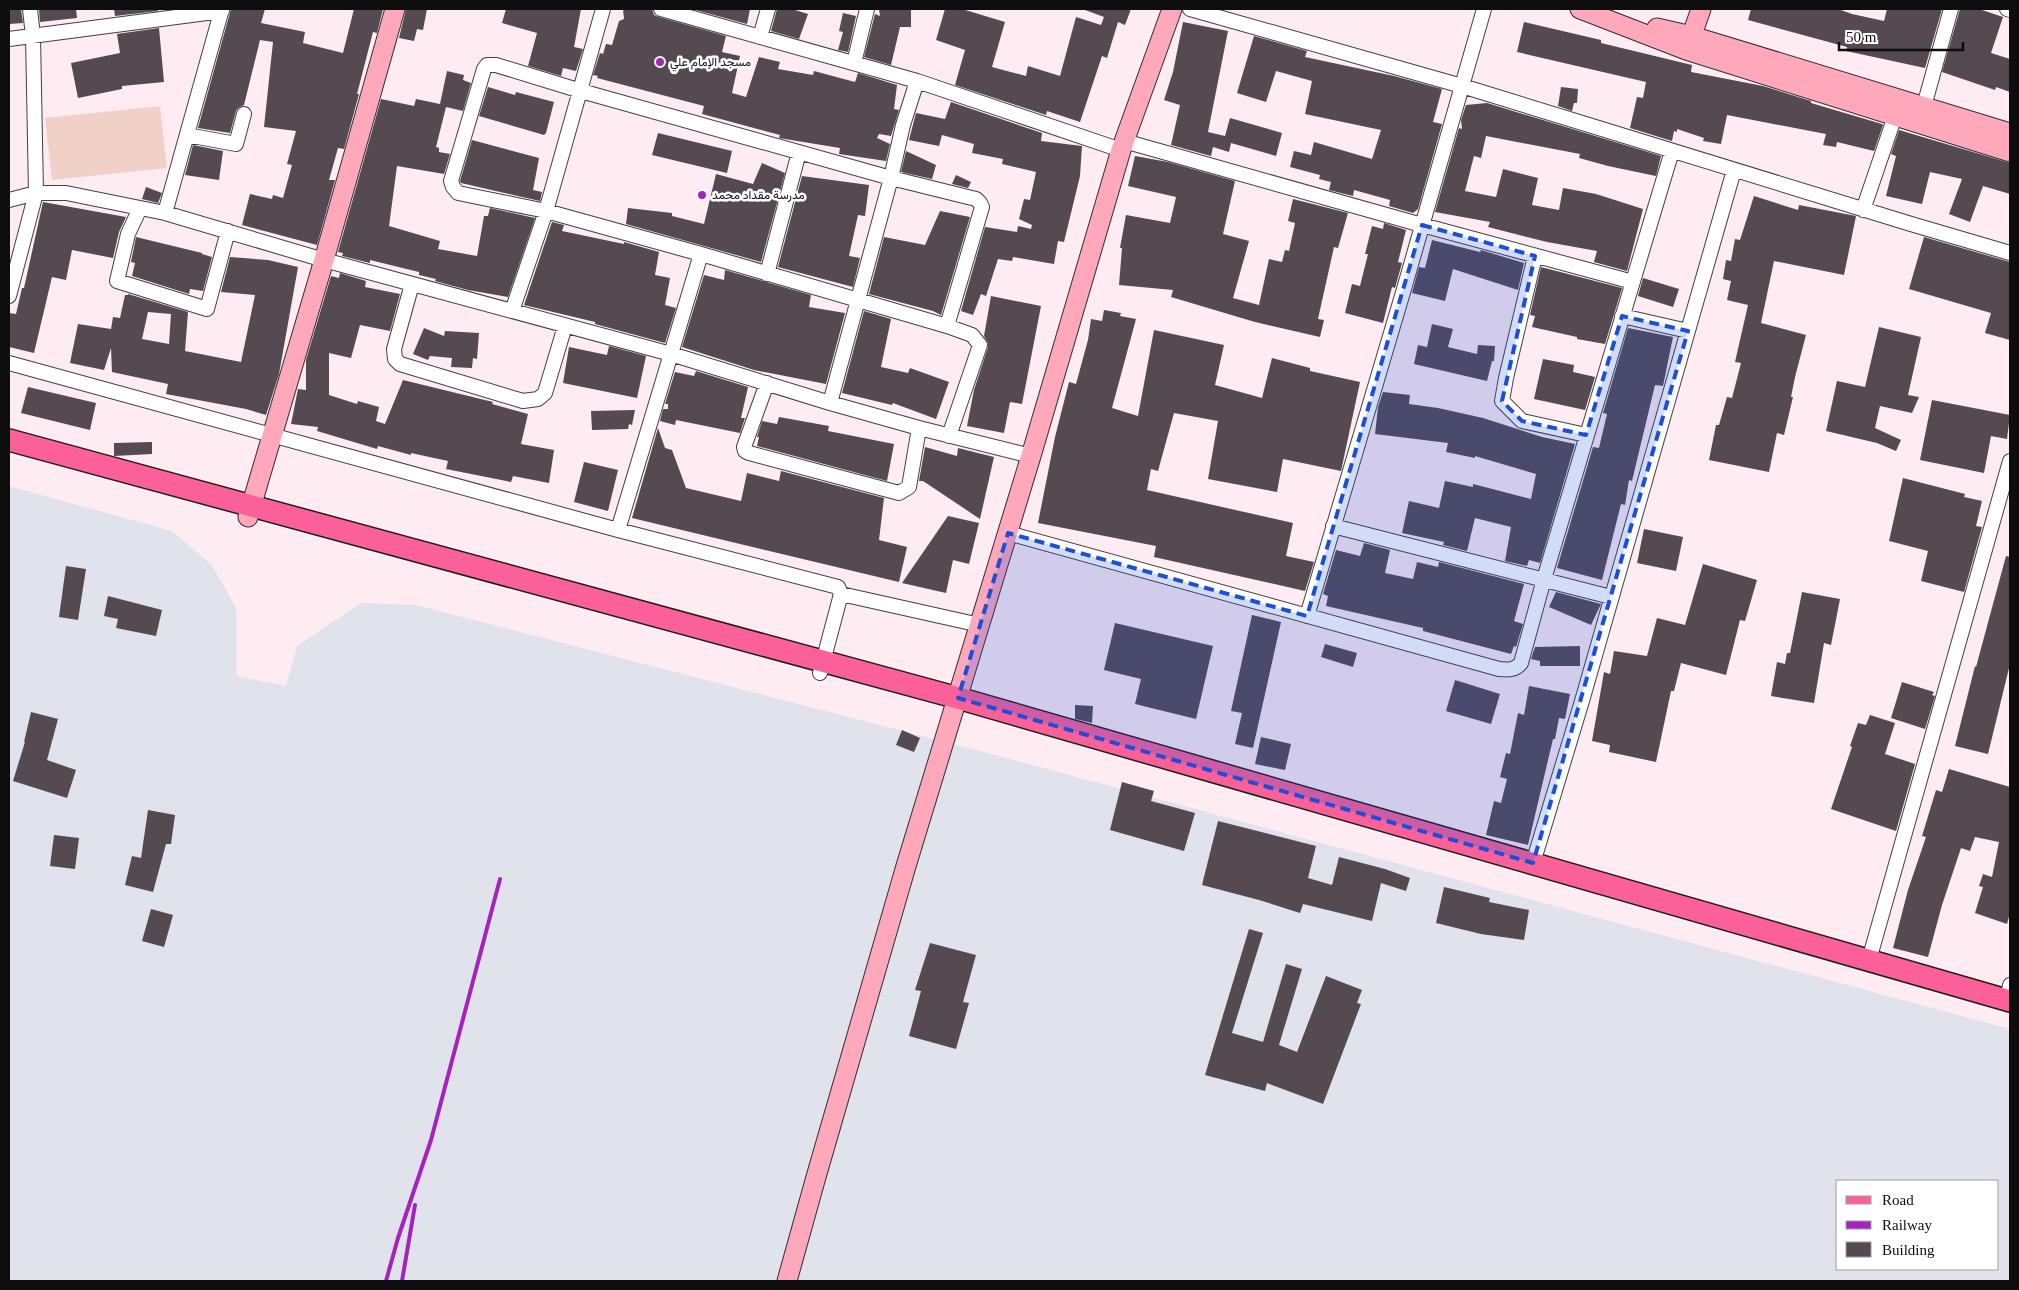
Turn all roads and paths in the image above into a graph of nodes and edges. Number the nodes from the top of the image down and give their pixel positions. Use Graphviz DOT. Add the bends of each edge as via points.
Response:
graph roads {
  1 [pos="30,9"];
  2 [pos="395,9"];
  3 [pos="603,9"];
  4 [pos="661,9"];
  5 [pos="768,9"];
  6 [pos="867,9"];
  7 [pos="1172,9"];
  8 [pos="1190,9"];
  9 [pos="1484,9"];
  10 [pos="1580,9"];
  11 [pos="1701,9"];
  12 [pos="1951,9"];
  13 [pos="222,10"];
  14 [pos="33,36"];
  15 [pos="760,37"];
  16 [pos="9,39"];
  17 [pos="1689,43"];
  18 [pos="854,63"];
  19 [pos="916,81"];
  20 [pos="1462,86"];
  21 [pos="581,91"];
  22 [pos="1924,106"];
  23 [pos="244,114"];
  24 [pos="1895,116"];
  25 [pos="2010,133"];
  26 [pos="187,135"];
  27 [pos="1122,145"];
  28 [pos="1672,151"];
  29 [pos="799,152"];
  30 [pos="2010,152"];
  31 [pos="1734,170"];
  32 [pos="891,178"];
  33 [pos="36,193"];
  34 [pos="9,200"];
  35 [pos="140,208"];
  36 [pos="1863,210"];
  37 [pos="546,212"];
  38 [pos="165,213"];
  39 [pos="1422,225"];
  40 [pos="228,231"];
  41 [pos="2010,253"];
  42 [pos="701,254"];
  43 [pos="1535,256"];
  44 [pos="324,260"];
  45 [pos="767,274"];
  46 [pos="1633,282"];
  47 [pos="412,284"];
  48 [pos="9,296"];
  49 [pos="856,301"];
  50 [pos="512,311"];
  51 [pos="1622,316"];
  52 [pos="565,326"];
  53 [pos="947,326"];
  54 [pos="1688,331"];
  55 [pos="671,354"];
  56 [pos="9,363"];
  57 [pos="766,383"];
  58 [pos="830,403"];
  59 [pos="919,428"];
  60 [pos="1586,435"];
  61 [pos="271,436"];
  62 [pos="949,436"];
  63 [pos="9,440"];
  64 [pos="9,451"];
  65 [pos="1032,456"];
  66 [pos="2010,461"];
  67 [pos="249,511"];
  68 [pos="1333,526"];
  69 [pos="618,530"];
  70 [pos="1008,533"];
  71 [pos="1544,579"];
  72 [pos="841,594"];
  73 [pos="1611,597"];
  74 [pos="1307,616"];
  75 [pos="980,625"];
  76 [pos="822,667"];
  77 [pos="956,704"];
  78 [pos="1533,863"];
  79 [pos="1869,960"];
  80 [pos="2009,999"];
  81 [pos="787,1281"];
  1 -- 14 [label="street"];
  2 -- 44 [label="street"];
  3 -- 21 [label="street"];
  4 -- 15 [label="street"];
  5 -- 15 [label="street"];
  6 -- 18 [label="street"];
  7 -- 27 [label="street"];
  8 -- 20 [label="street"];
  9 -- 20 [label="street"];
  10 -- 17 [label="street"];
  11 -- 17 [label="street"];
  12 -- 22 [label="street"];
  13 -- 14 [label="street"];
  13 -- 26 [label="street"];
  14 -- 16 [label="street"];
  14 -- 33 [label="street"];
  15 -- 18 [label="street"];
  17 -- 22 [label="street"];
  17 -- 24 [label="street"];
  18 -- 19 [label="street"];
  19 -- 27 [label="street"];
  19 -- 32 [label="street"];
  20 -- 28 [label="street"];
  20 -- 39 [label="street"];
  21 -- 29 [label="street"];
  21 -- 37 [label="street"];
  21 -- 37 [label="street" via="487,65 451,181 458,193"];
  22 -- 25 [label="street"];
  23 -- 26 [label="street" via="236,144"];
  24 -- 30 [label="street"];
  24 -- 36 [label="street"];
  26 -- 38 [label="street"];
  27 -- 39 [label="street"];
  27 -- 65 [label="street"];
  28 -- 31 [label="street"];
  28 -- 46 [label="street"];
  29 -- 32 [label="street"];
  29 -- 45 [label="street"];
  31 -- 36 [label="street"];
  31 -- 54 [label="street"];
  32 -- 49 [label="street"];
  32 -- 53 [label="street" via="976,199 982,207"];
  33 -- 34 [label="street"];
  33 -- 35 [label="street" via="66,194"];
  33 -- 48 [label="street"];
  35 -- 38 [label="street"];
  35 -- 40 [label="street" via="128,234 117,281 207,309"];
  36 -- 41 [label="street"];
  37 -- 42 [label="street"];
  37 -- 50 [label="street"];
  38 -- 40 [label="street"];
  39 -- 43 [label="street"];
  39 -- 68 [label="street"];
  40 -- 44 [label="street"];
  42 -- 45 [label="street"];
  42 -- 55 [label="street"];
  43 -- 46 [label="street"];
  43 -- 60 [label="street" via="1502,401 1522,421"];
  44 -- 47 [label="street"];
  44 -- 61 [label="street"];
  45 -- 49 [label="street"];
  46 -- 51 [label="street"];
  47 -- 50 [label="street"];
  47 -- 52 [label="street" via="394,349 395,359 400,364 523,401 538,399 545,393"];
  49 -- 53 [label="street"];
  49 -- 58 [label="street"];
  50 -- 52 [label="street"];
  51 -- 54 [label="street"];
  51 -- 60 [label="street"];
  52 -- 55 [label="street"];
  53 -- 62 [label="street" via="972,335 980,345"];
  54 -- 73 [label="street"];
  55 -- 57 [label="street"];
  55 -- 69 [label="street"];
  56 -- 61 [label="street"];
  57 -- 58 [label="street"];
  57 -- 59 [label="street" via="744,447 749,453 899,493 909,487"];
  58 -- 59 [label="street"];
  59 -- 62 [label="street"];
  60 -- 71 [label="street"];
  61 -- 67 [label="street"];
  61 -- 69 [label="street"];
  62 -- 65 [label="street"];
  63 -- 67 [label="main road"];
  64 -- 67 [label="main road"];
  65 -- 70 [label="street"];
  66 -- 79 [label="street"];
  67 -- 76 [label="main road"];
  68 -- 71 [label="street"];
  68 -- 74 [label="street"];
  69 -- 72 [label="street" via="838,587"];
  70 -- 74 [label="street"];
  70 -- 75 [label="street"];
  71 -- 73 [label="street"];
  71 -- 74 [label="street" via="1521,663 1509,670"];
  72 -- 75 [label="street"];
  72 -- 76 [label="street"];
  73 -- 78 [label="street"];
  75 -- 77 [label="street"];
  76 -- 77 [label="main road"];
  77 -- 78 [label="main road"];
  77 -- 80 [label="main road"];
  77 -- 81 [label="street" via="903,876"];
  78 -- 79 [label="main road"];
  79 -- 80 [label="main road"];
}
